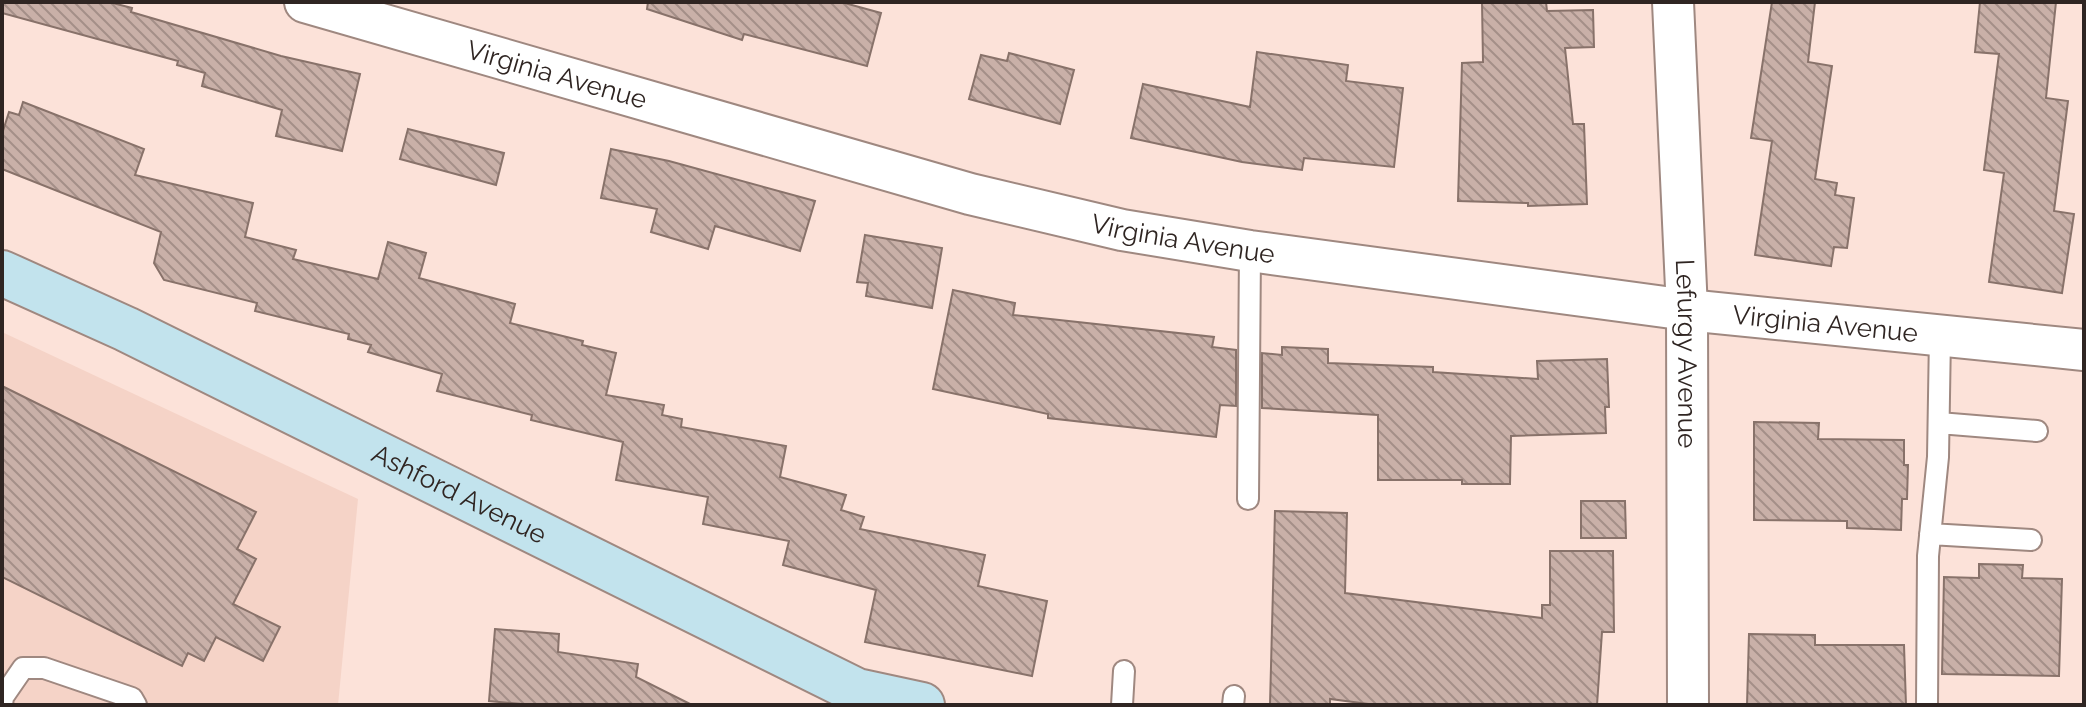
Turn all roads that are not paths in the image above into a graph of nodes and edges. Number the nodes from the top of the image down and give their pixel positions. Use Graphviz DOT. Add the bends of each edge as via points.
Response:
graph roads {
  1 [pos="305,2"];
  2 [pos="1673,2"];
  3 [pos="1250,251"];
  4 [pos="2,273"];
  5 [pos="1687,310"];
  6 [pos="1940,336"];
  7 [pos="2084,350"];
  8 [pos="1939,423"];
  9 [pos="2037,431"];
  10 [pos="1248,499"];
  11 [pos="1930,534"];
  12 [pos="2031,540"];
  13 [pos="1124,671"];
  14 [pos="856,698"];
  15 [pos="2,705"];
  16 [pos="136,705"];
  17 [pos="922,705"];
  18 [pos="1122,705"];
  19 [pos="1688,705"];
  20 [pos="1927,705"];
  1 -- 3 [label="street, Virginia Avenue" via="970,194 1122,230"];
  2 -- 5 [label="street, Lefurgy Avenue"];
  3 -- 5 [label="street, Virginia Avenue"];
  3 -- 10 [label="lane"];
  4 -- 14 [label="main road, Ashford Avenue" via="126,329"];
  5 -- 6 [label="street, Virginia Avenue"];
  5 -- 19 [label="street, Lefurgy Avenue"];
  6 -- 7 [label="street, Virginia Avenue"];
  6 -- 8 [label="lane"];
  8 -- 9 [label="lane"];
  8 -- 11 [label="lane"];
  11 -- 12 [label="lane"];
  11 -- 20 [label="lane"];
  13 -- 18 [label="lane"];
  14 -- 17 [label="main road, Ashford Avenue"];
  15 -- 16 [label="lane" via="23,668 44,668 132,698"];
}
